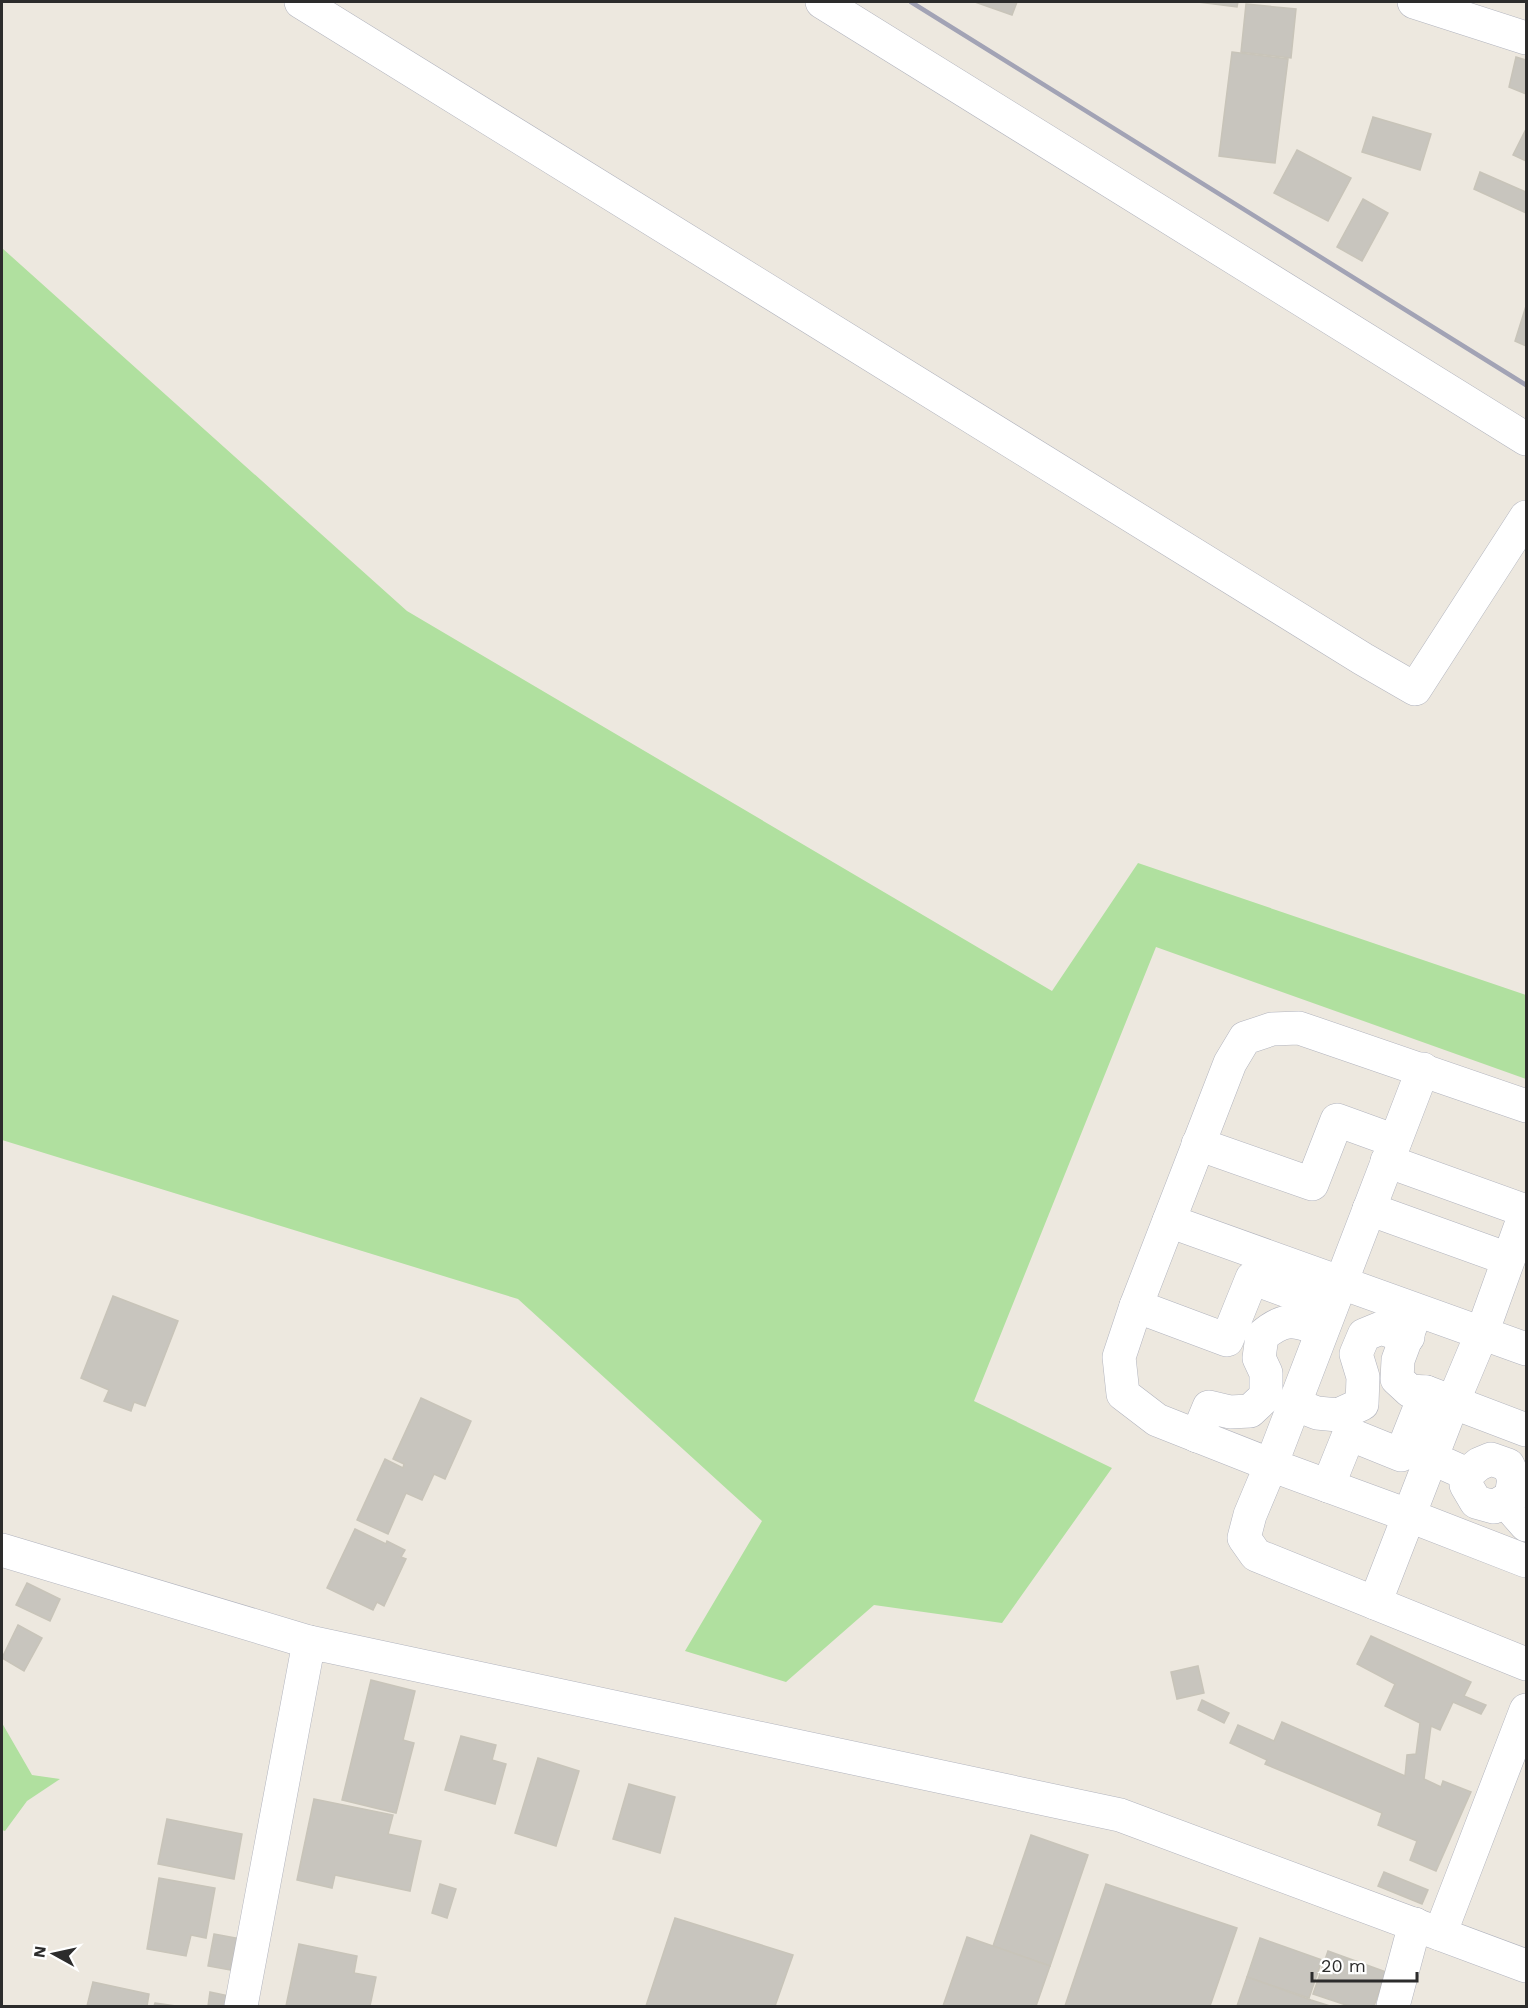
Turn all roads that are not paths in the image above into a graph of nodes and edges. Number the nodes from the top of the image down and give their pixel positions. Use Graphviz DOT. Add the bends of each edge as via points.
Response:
graph roads {
  1 [pos="301,2"];
  2 [pos="822,2"];
  3 [pos="1414,2"];
  4 [pos="1527,38"];
  5 [pos="1527,440"];
  6 [pos="1527,518"];
  7 [pos="1423,1070"];
  8 [pos="1527,1106"];
  9 [pos="1198,1144"];
  10 [pos="1391,1151"];
  11 [pos="1369,1209"];
  12 [pos="1169,1221"];
  13 [pos="1508,1259"];
  14 [pos="1136,1306"];
  15 [pos="1331,1306"];
  16 [pos="1412,1323"];
  17 [pos="1482,1333"];
  18 [pos="1527,1349"];
  19 [pos="1439,1397"];
  20 [pos="1294,1404"];
  21 [pos="1527,1430"];
  22 [pos="1197,1436"];
  23 [pos="1431,1458"];
  24 [pos="1270,1465"];
  25 [pos="1328,1486"];
  26 [pos="1519,1497"];
  27 [pos="1410,1516"];
  28 [pos="2,1550"];
  29 [pos="1527,1561"];
  30 [pos="1375,1603"];
  31 [pos="309,1642"];
  32 [pos="1527,1664"];
  33 [pos="1527,1710"];
  34 [pos="1427,1929"];
  35 [pos="1527,1966"];
  36 [pos="241,2007"];
  37 [pos="1393,2007"];
  1 -- 6 [label="street" via="1415,689"];
  2 -- 5 [label="street"];
  3 -- 4 [label="street"];
  7 -- 8 [label="street"];
  7 -- 9 [label="street" via="1299,1028 1272,1029 1245,1038 1230,1063"];
  7 -- 10 [label="street"];
  9 -- 10 [label="street" via="1312,1184 1337,1120"];
  9 -- 12 [label="street"];
  10 -- 11 [label="street"];
  10 -- 13 [label="street" via="1527,1211"];
  11 -- 13 [label="street"];
  11 -- 15 [label="street"];
  12 -- 14 [label="street"];
  12 -- 15 [label="street"];
  13 -- 17 [label="street"];
  14 -- 15 [label="street" via="1227,1340 1252,1278"];
  14 -- 22 [label="street" via="1119,1357 1123,1394 1157,1420"];
  15 -- 16 [label="street"];
  15 -- 20 [label="street"];
  15 -- 22 [label="street" via="1299,1321 1276,1324 1262,1336 1259,1358 1266,1373 1266,1396 1250,1411 1209,1407"];
  16 -- 17 [label="street"];
  16 -- 19 [label="street" via="1398,1360 1397,1379 1410,1391"];
  16 -- 20 [label="street" via="1364,1335 1356,1354 1363,1377 1362,1404 1338,1415 1317,1413"];
  17 -- 18 [label="street"];
  17 -- 19 [label="street"];
  19 -- 21 [label="street"];
  19 -- 23 [label="street"];
  19 -- 25 [label="street" via="1401,1455 1349,1434"];
  20 -- 24 [label="street"];
  22 -- 24 [label="street"];
  23 -- 26 [label="street" via="1467,1474 1466,1485 1476,1502 1494,1507"];
  23 -- 27 [label="street"];
  24 -- 25 [label="street"];
  24 -- 30 [label="street" via="1244,1538 1256,1555"];
  25 -- 27 [label="street"];
  27 -- 29 [label="street"];
  27 -- 30 [label="street"];
  28 -- 31 [label="street"];
  30 -- 32 [label="street"];
  31 -- 34 [label="street" via="1120,1815"];
  31 -- 36 [label="street"];
  33 -- 34 [label="street"];
  34 -- 35 [label="street"];
  34 -- 37 [label="street"];
}
